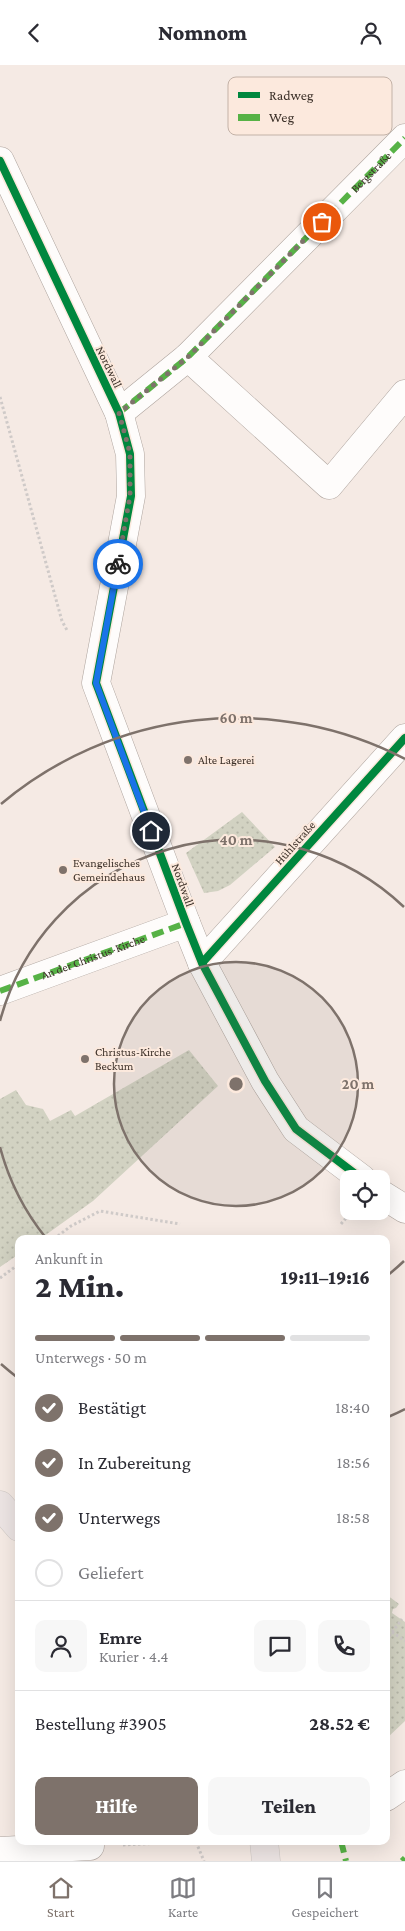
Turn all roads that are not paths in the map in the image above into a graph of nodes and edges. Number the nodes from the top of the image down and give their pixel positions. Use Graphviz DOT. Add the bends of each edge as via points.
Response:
graph roads {
  1 [pos="405,138"];
  2 [pos="0,161"];
  3 [pos="188,357"];
  4 [pos="405,394"];
  5 [pos="119,413"];
  6 [pos="405,738"];
  7 [pos="186,923"];
  8 [pos="202,963"];
  9 [pos="0,991"];
  10 [pos="350,1170"];
  11 [pos="390,1200"];
  12 [pos="405,1209"];
  13 [pos="0,1505"];
  14 [pos="15,1522"];
  15 [pos="405,1784"];
  16 [pos="390,1794"];
  17 [pos="264,1845"];
  18 [pos="90,1846"];
  19 [pos="0,1851"];
  20 [pos="266,1861"];
  1 -- 3 [label="street, Bergstraße"];
  2 -- 5 [label="street, Nordwall"];
  3 -- 4 [label="street" via="329,485"];
  3 -- 5 [label="street, Bergstraße"];
  5 -- 7 [label="street, Nordwall" via="130,453 130,496 96,683"];
  6 -- 8 [label="street, Hühlstraße"];
  7 -- 8 [label="street, Nordwall"];
  7 -- 9 [label="street, An der Christus-Kirche"];
  8 -- 10 [label="street, Nordwall" via="264,1081 296,1129"];
  11 -- 12 [label="street"];
  13 -- 14 [label="main road"];
  15 -- 16 [label="street"];
  17 -- 20 [label="main road"];
  18 -- 19 [label="street"];
}
